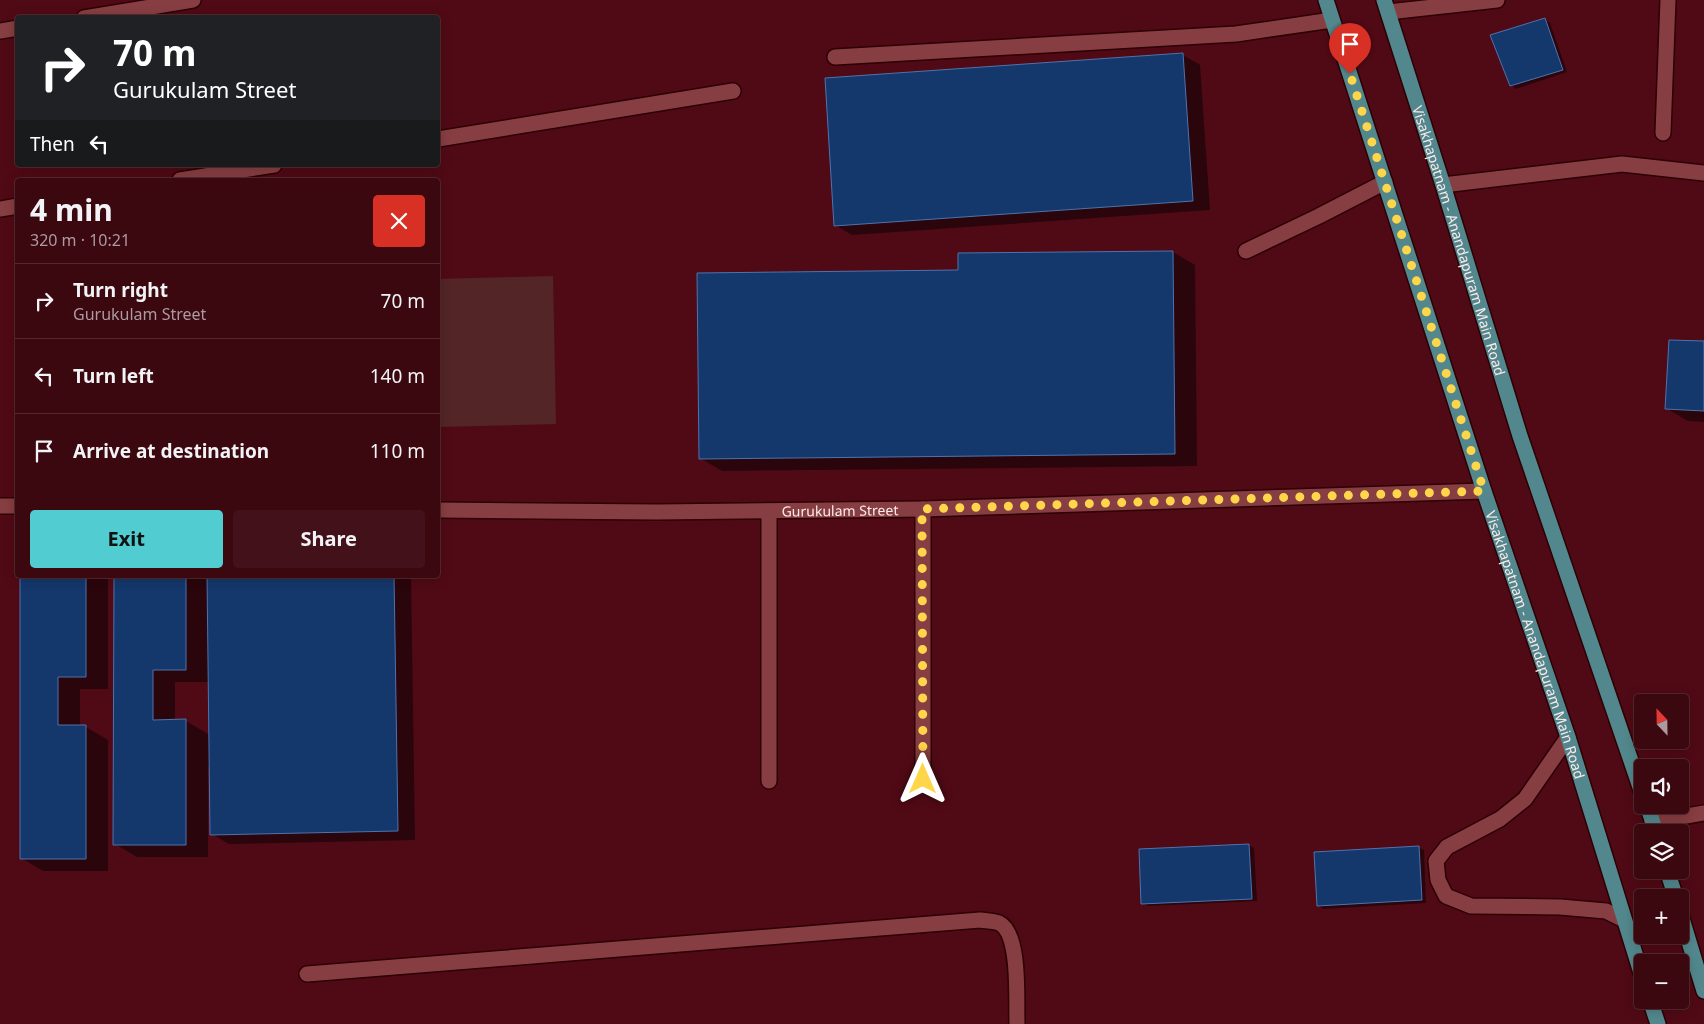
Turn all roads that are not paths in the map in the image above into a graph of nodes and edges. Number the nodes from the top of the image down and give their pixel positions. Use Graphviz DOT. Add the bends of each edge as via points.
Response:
graph roads {
  1 [pos="193,0"];
  2 [pos="1326,0"];
  3 [pos="1497,0"];
  4 [pos="1668,0"];
  5 [pos="1386,6"];
  6 [pos="102,15"];
  7 [pos="1332,20"];
  8 [pos="15,28"];
  9 [pos="0,31"];
  10 [pos="836,57"];
  11 [pos="733,91"];
  12 [pos="1663,133"];
  13 [pos="440,139"];
  14 [pos="261,167"];
  15 [pos="1704,172"];
  16 [pos="193,178"];
  17 [pos="1385,182"];
  18 [pos="1443,185"];
  19 [pos="15,206"];
  20 [pos="0,209"];
  21 [pos="1246,251"];
  22 [pos="1484,491"];
  23 [pos="0,506"];
  24 [pos="15,506"];
  25 [pos="922,509"];
  26 [pos="440,510"];
  27 [pos="769,511"];
  28 [pos="1568,737"];
  29 [pos="1634,770"];
  30 [pos="923,779"];
  31 [pos="769,781"];
  32 [pos="1704,813"];
  33 [pos="1665,824"];
  34 [pos="1624,920"];
  35 [pos="1689,941"];
  36 [pos="1635,954"];
  37 [pos="308,974"];
  38 [pos="1704,990"];
  39 [pos="1653,1009"];
  40 [pos="1017,1024"];
  41 [pos="1658,1024"];
  1 -- 6 [label="street"];
  2 -- 7 [label="main road, Visakhapatnam - Anandapuram Main Road"];
  3 -- 5 [label="street"];
  4 -- 12 [label="street"];
  5 -- 18 [label="main road, Visakhapatnam - Anandapuram Main Road"];
  7 -- 10 [label="street" via="1236,34"];
  7 -- 17 [label="main road, Visakhapatnam - Anandapuram Main Road"];
  8 -- 9 [label="street"];
  11 -- 13 [label="street"];
  14 -- 16 [label="street"];
  15 -- 18 [label="street" via="1622,164"];
  17 -- 21 [label="street"];
  17 -- 22 [label="main road, Visakhapatnam - Anandapuram Main Road"];
  18 -- 29 [label="main road, Visakhapatnam - Anandapuram Main Road" via="1520,436"];
  19 -- 20 [label="street"];
  22 -- 25 [label="street, Gurukulam Street"];
  22 -- 28 [label="main road, Visakhapatnam - Anandapuram Main Road"];
  23 -- 24 [label="street"];
  25 -- 27 [label="street, Gurukulam Street"];
  25 -- 30 [label="street"];
  26 -- 27 [label="street, Gurukulam Street"];
  27 -- 31 [label="street"];
  28 -- 34 [label="main road, Visakhapatnam - Anandapuram Main Road"];
  28 -- 34 [label="street" via="1525,799 1500,819 1447,847 1436,861 1438,880 1446,896 1471,906 1606,911"];
  32 -- 33 [label="street"];
  34 -- 36 [label="main road, Visakhapatnam - Anandapuram Main Road"];
  35 -- 38 [label="main road"];
  37 -- 40 [label="street" via="980,920 1000,923 1011,936"];
  39 -- 41 [label="main road"];
}
